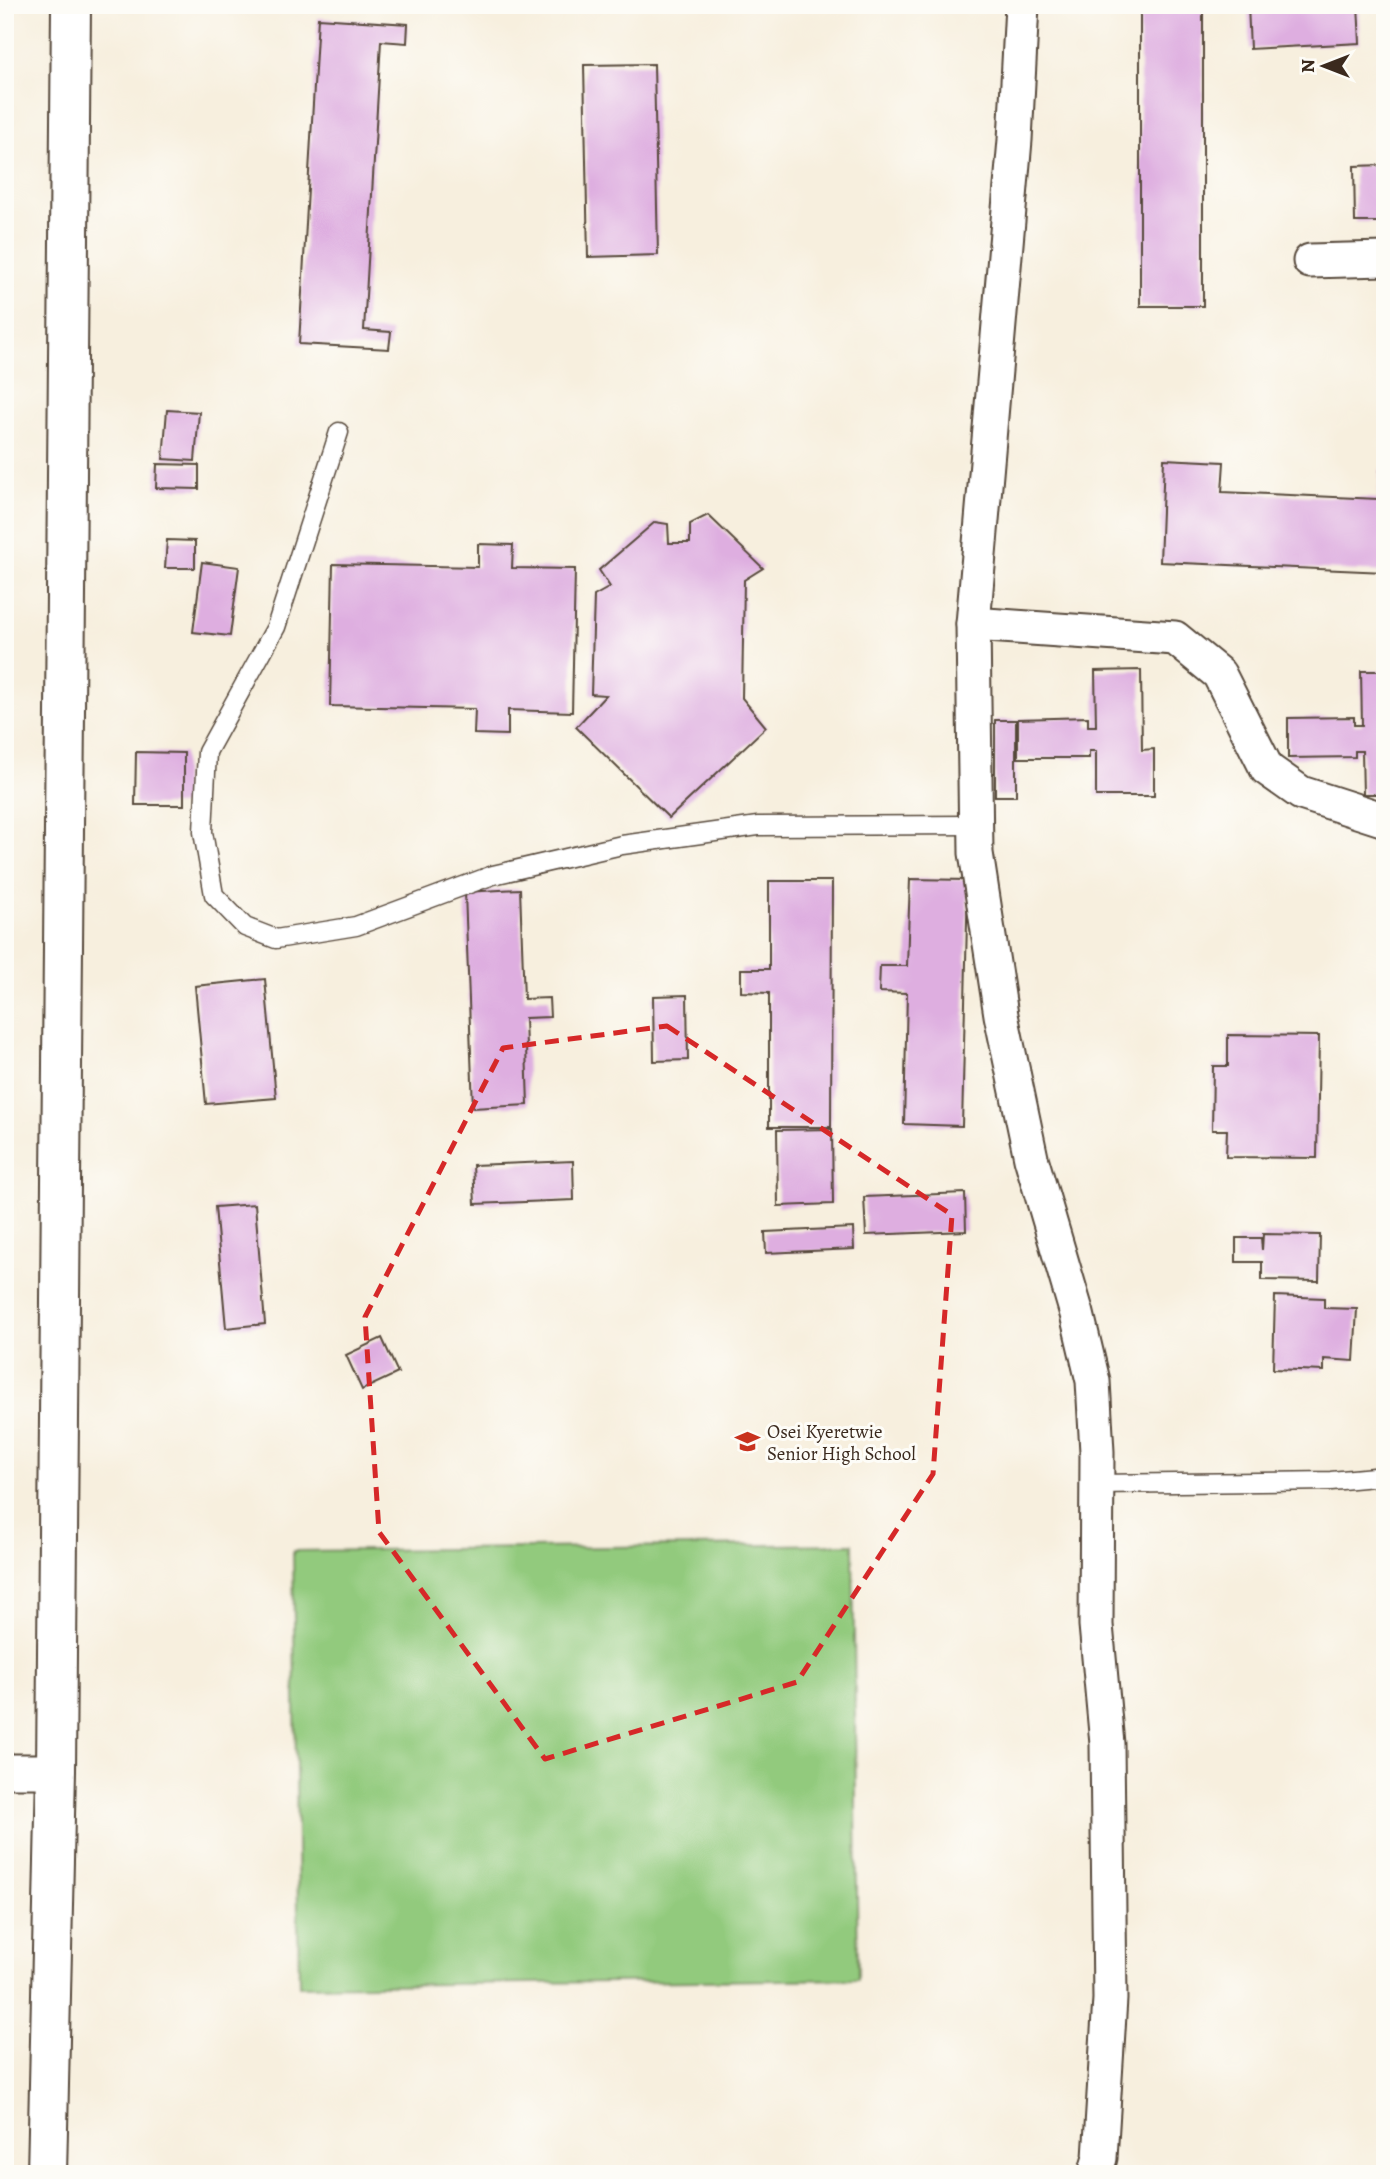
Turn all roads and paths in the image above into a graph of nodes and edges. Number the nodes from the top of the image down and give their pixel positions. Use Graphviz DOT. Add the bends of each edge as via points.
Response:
graph roads {
  1 [pos="71,5"];
  2 [pos="1022,5"];
  3 [pos="1385,259"];
  4 [pos="1311,261"];
  5 [pos="339,432"];
  6 [pos="973,624"];
  7 [pos="1385,820"];
  8 [pos="976,825"];
  9 [pos="1385,1476"];
  10 [pos="1096,1484"];
  11 [pos="5,1771"];
  12 [pos="56,1771"];
  13 [pos="1104,2169"];
  14 [pos="47,2174"];
  1 -- 12 [label="street"];
  2 -- 6 [label="street" via="1015,139"];
  3 -- 4 [label="street"];
  5 -- 8 [label="lane" via="276,627 207,752 203,832 214,895 245,927 276,939 356,926 493,876 636,843 758,826"];
  6 -- 7 [label="street" via="1175,638 1219,674 1267,769 1301,793"];
  6 -- 8 [label="street"];
  8 -- 10 [label="street" via="976,853 1003,1028 1031,1158 1094,1381"];
  9 -- 10 [label="lane" via="1332,1481"];
  10 -- 13 [label="street" via="1096,1625 1107,1744 1110,1999"];
  11 -- 12 [label="street"];
  12 -- 14 [label="street"];
}
